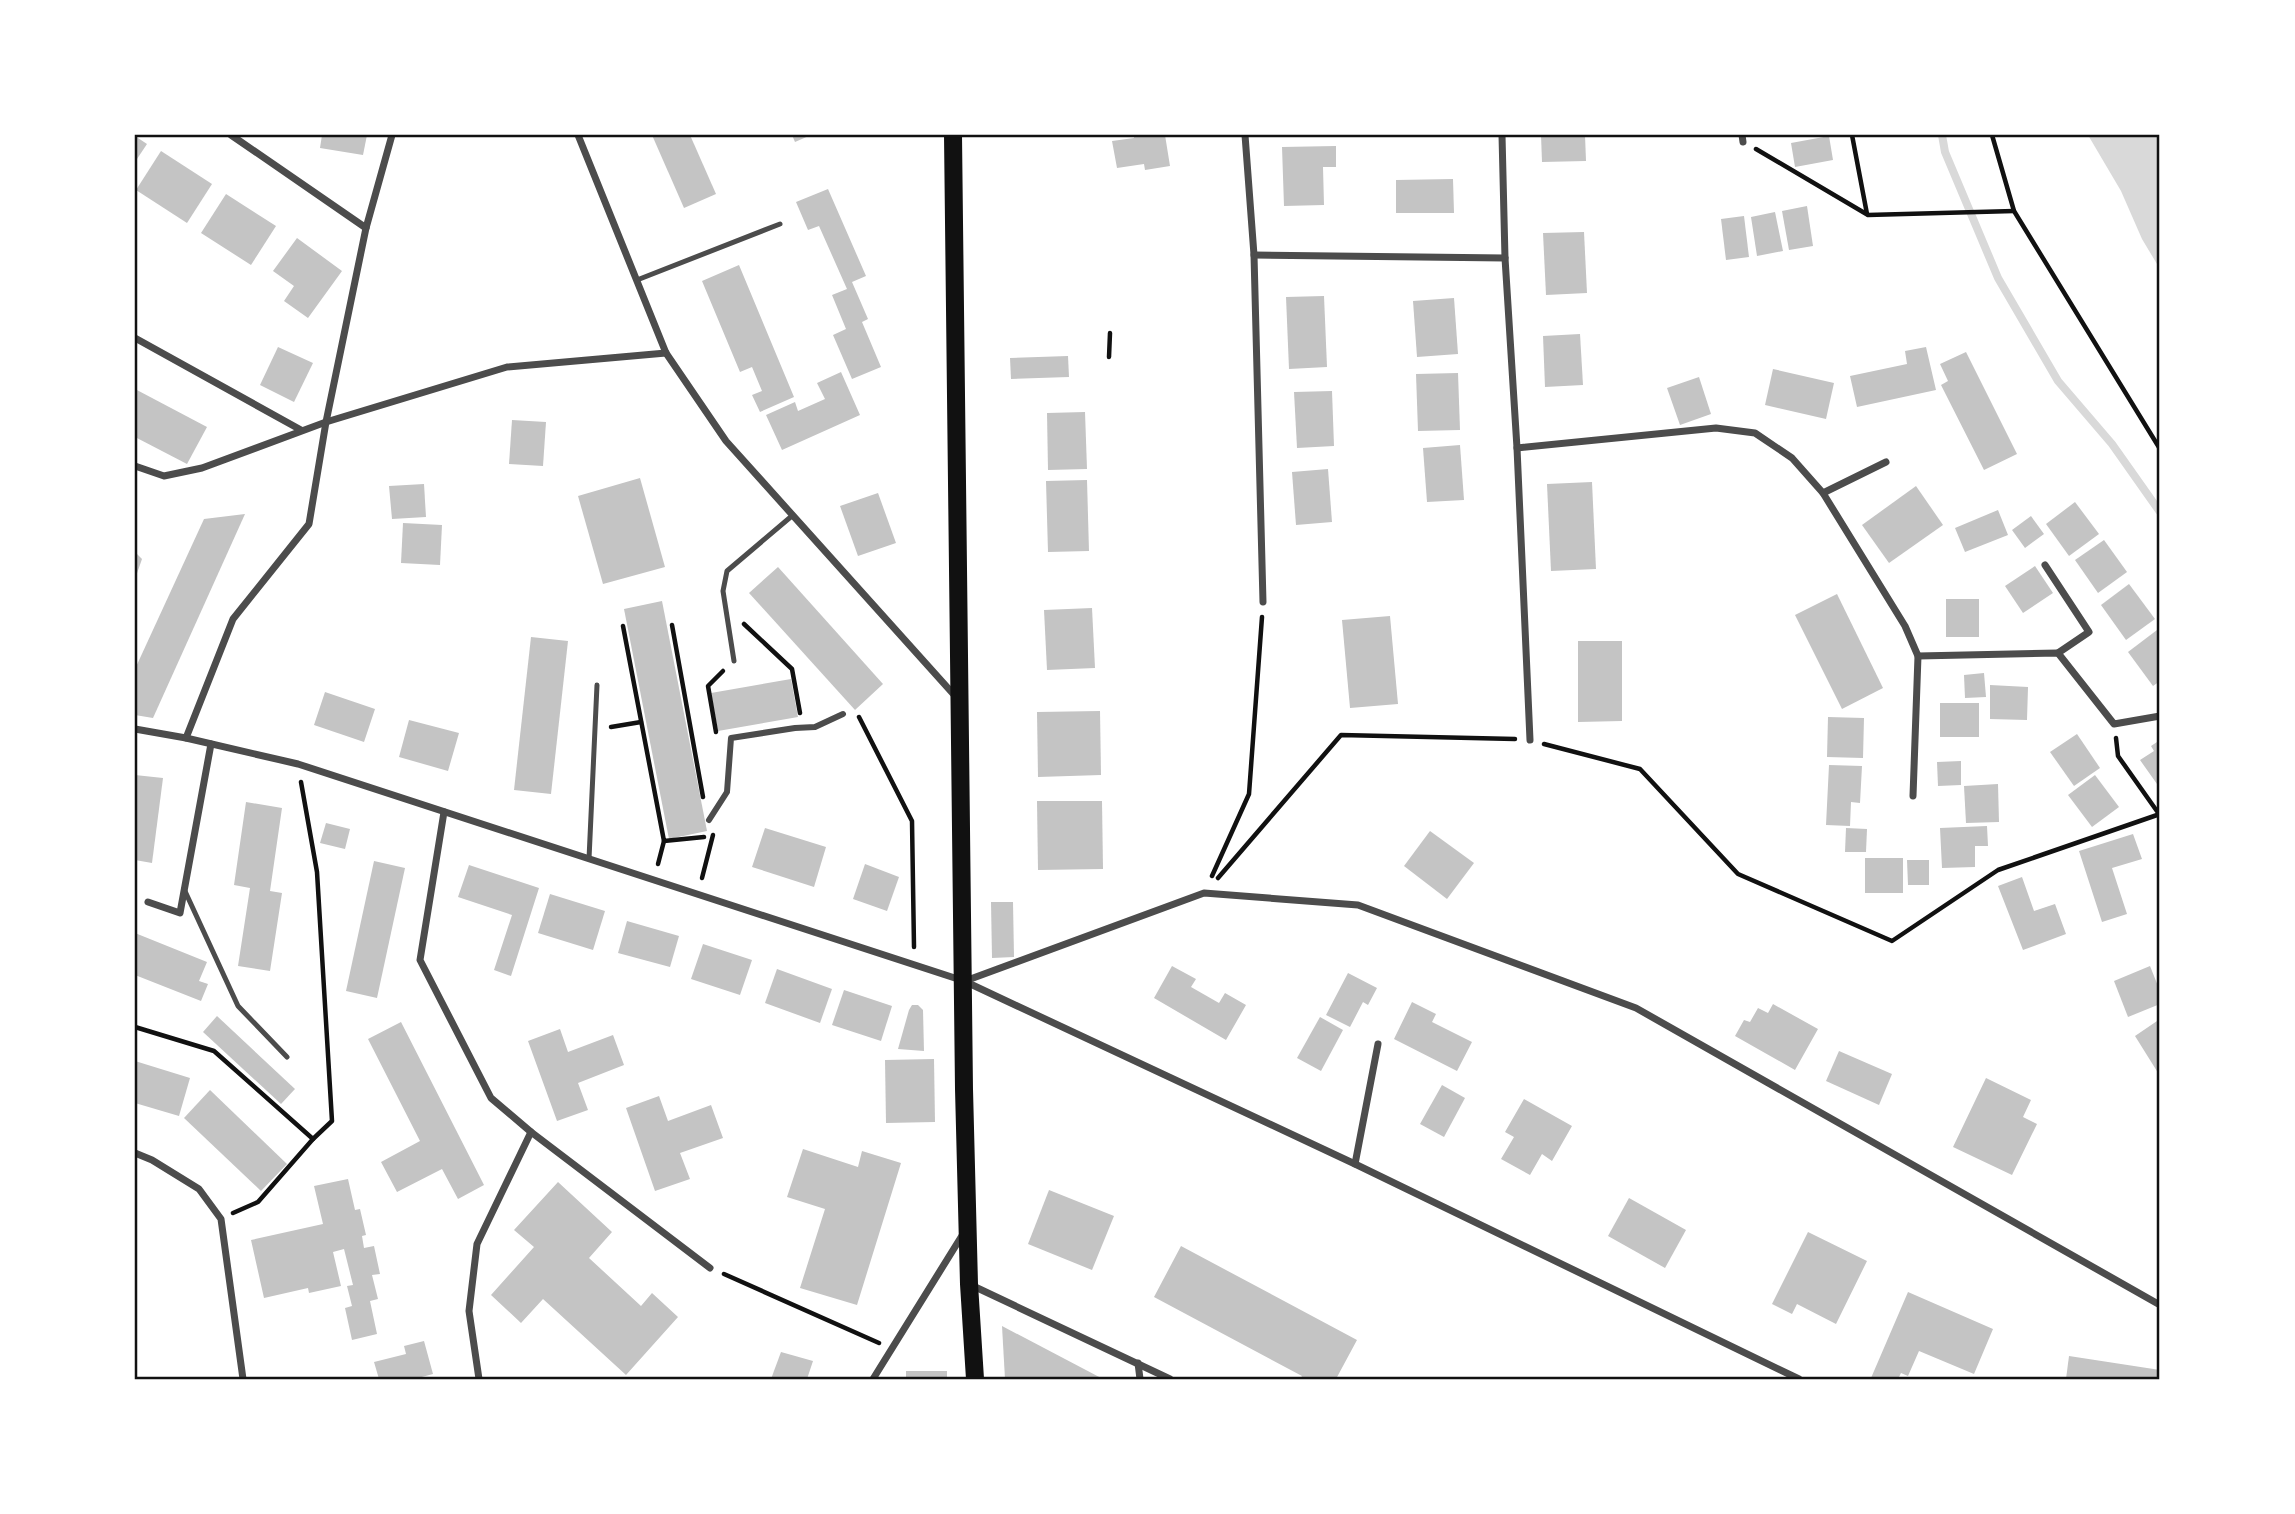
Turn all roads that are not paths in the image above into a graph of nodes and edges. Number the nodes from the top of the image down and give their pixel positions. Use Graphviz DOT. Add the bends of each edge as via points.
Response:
graph roads {
  1 [pos="230,135"];
  2 [pos="392,135"];
  3 [pos="578,135"];
  4 [pos="953,135"];
  5 [pos="1245,135"];
  6 [pos="1502,135"];
  7 [pos="780,224"];
  8 [pos="366,228"];
  9 [pos="1254,256"];
  10 [pos="1504,258"];
  11 [pos="637,280"];
  12 [pos="135,338"];
  13 [pos="666,353"];
  14 [pos="326,422"];
  15 [pos="301,430"];
  16 [pos="1517,448"];
  17 [pos="1886,461"];
  18 [pos="135,466"];
  19 [pos="1823,493"];
  20 [pos="793,515"];
  21 [pos="2045,565"];
  22 [pos="1263,602"];
  23 [pos="2058,653"];
  24 [pos="1918,656"];
  25 [pos="734,661"];
  26 [pos="597,685"];
  27 [pos="959,701"];
  28 [pos="843,715"];
  29 [pos="2160,716"];
  30 [pos="135,729"];
  31 [pos="186,738"];
  32 [pos="1530,740"];
  33 [pos="211,744"];
  34 [pos="1913,796"];
  35 [pos="444,811"];
  36 [pos="709,820"];
  37 [pos="589,859"];
  38 [pos="184,889"];
  39 [pos="148,902"];
  40 [pos="964,981"];
  41 [pos="1378,1044"];
  42 [pos="287,1057"];
  43 [pos="531,1132"];
  44 [pos="135,1153"];
  45 [pos="1355,1164"];
  46 [pos="968,1227"];
  47 [pos="710,1268"];
  48 [pos="969,1284"];
  49 [pos="2160,1305"];
  50 [pos="1138,1363"];
  51 [pos="243,1379"];
  52 [pos="479,1379"];
  53 [pos="873,1379"];
  54 [pos="975,1379"];
  55 [pos="1140,1379"];
  56 [pos="1170,1379"];
  57 [pos="1799,1379"];
  1 -- 8 [label="street"];
  2 -- 8 [label="street"];
  3 -- 11 [label="street"];
  4 -- 27 [label="main road"];
  5 -- 9 [label="street"];
  6 -- 10 [label="street"];
  7 -- 11 [label="lane"];
  8 -- 14 [label="street"];
  9 -- 10 [label="street"];
  9 -- 22 [label="street"];
  10 -- 16 [label="street"];
  11 -- 13 [label="street"];
  12 -- 15 [label="street"];
  13 -- 14 [label="street" via="507,367"];
  13 -- 20 [label="street" via="726,441"];
  14 -- 15 [label="street"];
  14 -- 31 [label="street" via="309,524 233,619"];
  15 -- 18 [label="street" via="202,468 164,476"];
  16 -- 19 [label="street" via="1716,428 1755,433 1792,458"];
  16 -- 32 [label="street"];
  17 -- 19 [label="street"];
  19 -- 24 [label="street" via="1905,626"];
  20 -- 25 [label="lane" via="727,571 723,591"];
  20 -- 27 [label="street"];
  21 -- 23 [label="street" via="2089,632"];
  23 -- 24 [label="street"];
  23 -- 29 [label="street" via="2114,724"];
  24 -- 34 [label="street"];
  26 -- 37 [label="lane"];
  27 -- 40 [label="main road"];
  28 -- 36 [label="street" via="815,727 731,738 727,792"];
  30 -- 31 [label="street"];
  31 -- 33 [label="street"];
  33 -- 35 [label="street" via="298,764"];
  33 -- 38 [label="street"];
  35 -- 37 [label="street"];
  35 -- 43 [label="street" via="420,960 491,1098"];
  37 -- 40 [label="street"];
  38 -- 39 [label="street" via="180,913"];
  38 -- 42 [label="lane" via="238,1006"];
  40 -- 45 [label="street"];
  40 -- 46 [label="main road"];
  40 -- 49 [label="street" via="1204,893 1357,905 1636,1008"];
  41 -- 45 [label="street"];
  43 -- 47 [label="street"];
  43 -- 52 [label="street" via="477,1244 469,1311"];
  44 -- 51 [label="street" via="199,1189 221,1219"];
  45 -- 57 [label="street"];
  46 -- 48 [label="main road"];
  46 -- 53 [label="street"];
  48 -- 50 [label="street"];
  48 -- 54 [label="main road"];
  50 -- 55 [label="street"];
  50 -- 56 [label="street"];
}
